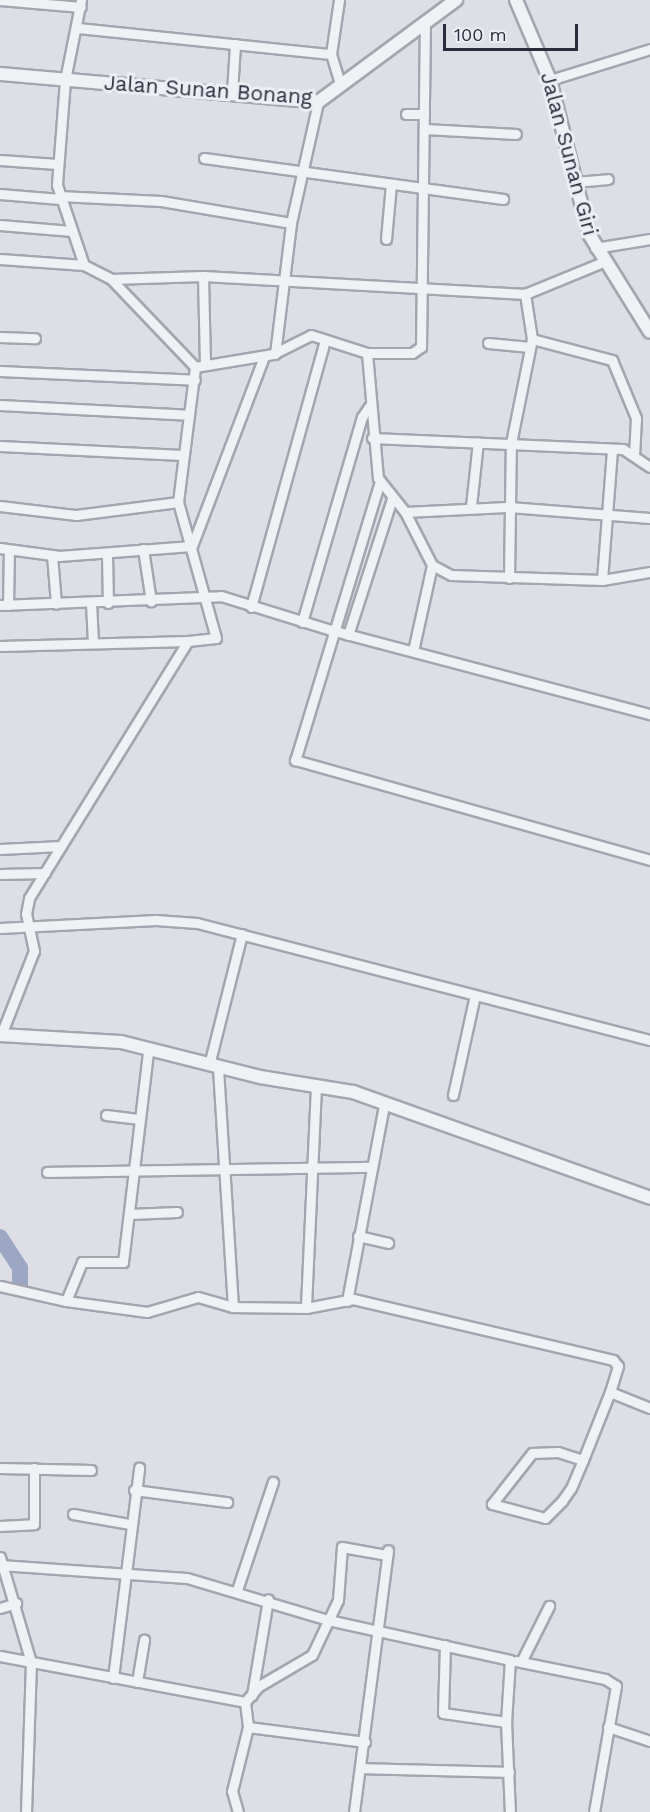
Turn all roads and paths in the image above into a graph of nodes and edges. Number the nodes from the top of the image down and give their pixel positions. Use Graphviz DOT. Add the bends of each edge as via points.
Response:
graph roads {
  1 [pos="0,0"];
  2 [pos="339,0"];
  3 [pos="456,0"];
  4 [pos="516,0"];
  5 [pos="81,3"];
  6 [pos="425,21"];
  7 [pos="78,28"];
  8 [pos="235,44"];
  9 [pos="650,49"];
  10 [pos="331,54"];
  11 [pos="0,74"];
  12 [pos="66,80"];
  13 [pos="550,80"];
  14 [pos="340,84"];
  15 [pos="232,92"];
  16 [pos="318,102"];
  17 [pos="406,114"];
  18 [pos="424,114"];
  19 [pos="424,129"];
  20 [pos="516,134"];
  21 [pos="204,158"];
  22 [pos="0,160"];
  23 [pos="57,165"];
  24 [pos="306,169"];
  25 [pos="608,179"];
  26 [pos="575,182"];
  27 [pos="391,184"];
  28 [pos="422,189"];
  29 [pos="0,194"];
  30 [pos="59,198"];
  31 [pos="503,199"];
  32 [pos="291,223"];
  33 [pos="0,225"];
  34 [pos="72,231"];
  35 [pos="386,239"];
  36 [pos="650,239"];
  37 [pos="595,248"];
  38 [pos="0,259"];
  39 [pos="603,262"];
  40 [pos="84,265"];
  41 [pos="203,276"];
  42 [pos="111,279"];
  43 [pos="282,280"];
  44 [pos="419,286"];
  45 [pos="525,294"];
  46 [pos="650,332"];
  47 [pos="0,337"];
  48 [pos="35,338"];
  49 [pos="326,340"];
  50 [pos="488,343"];
  51 [pos="531,343"];
  52 [pos="367,353"];
  53 [pos="275,354"];
  54 [pos="264,356"];
  55 [pos="205,363"];
  56 [pos="195,366"];
  57 [pos="0,371"];
  58 [pos="195,380"];
  59 [pos="0,405"];
  60 [pos="370,405"];
  61 [pos="188,415"];
  62 [pos="372,438"];
  63 [pos="478,442"];
  64 [pos="511,443"];
  65 [pos="0,446"];
  66 [pos="612,449"];
  67 [pos="634,454"];
  68 [pos="183,455"];
  69 [pos="650,467"];
  70 [pos="380,481"];
  71 [pos="392,499"];
  72 [pos="178,502"];
  73 [pos="0,506"];
  74 [pos="471,506"];
  75 [pos="509,507"];
  76 [pos="405,512"];
  77 [pos="606,514"];
  78 [pos="650,518"];
  79 [pos="192,546"];
  80 [pos="5,549"];
  81 [pos="143,549"];
  82 [pos="107,553"];
  83 [pos="52,555"];
  84 [pos="432,565"];
  85 [pos="650,572"];
  86 [pos="509,578"];
  87 [pos="602,580"];
  88 [pos="208,600"];
  89 [pos="150,601"];
  90 [pos="91,603"];
  91 [pos="108,603"];
  92 [pos="56,604"];
  93 [pos="4,605"];
  94 [pos="251,607"];
  95 [pos="302,622"];
  96 [pos="331,630"];
  97 [pos="348,635"];
  98 [pos="188,641"];
  99 [pos="93,643"];
  100 [pos="0,646"];
  101 [pos="413,651"];
  102 [pos="650,714"];
  103 [pos="61,846"];
  104 [pos="0,849"];
  105 [pos="650,860"];
  106 [pos="45,873"];
  107 [pos="0,874"];
  108 [pos="28,925"];
  109 [pos="0,928"];
  110 [pos="242,934"];
  111 [pos="475,995"];
  112 [pos="0,1035"];
  113 [pos="650,1040"];
  114 [pos="148,1052"];
  115 [pos="213,1066"];
  116 [pos="316,1086"];
  117 [pos="453,1095"];
  118 [pos="384,1105"];
  119 [pos="106,1115"];
  120 [pos="140,1119"];
  121 [pos="310,1167"];
  122 [pos="371,1167"];
  123 [pos="224,1168"];
  124 [pos="135,1171"];
  125 [pos="48,1172"];
  126 [pos="650,1198"];
  127 [pos="177,1212"];
  128 [pos="130,1214"];
  129 [pos="358,1236"];
  130 [pos="388,1243"];
  131 [pos="5,1287"];
  132 [pos="66,1301"];
  133 [pos="347,1301"];
  134 [pos="233,1307"];
  135 [pos="306,1308"];
  136 [pos="610,1392"];
  137 [pos="650,1408"];
  138 [pos="583,1460"];
  139 [pos="0,1468"];
  140 [pos="34,1468"];
  141 [pos="139,1468"];
  142 [pos="91,1470"];
  143 [pos="273,1482"];
  144 [pos="134,1490"];
  145 [pos="227,1502"];
  146 [pos="73,1514"];
  147 [pos="129,1524"];
  148 [pos="0,1526"];
  149 [pos="1,1562"];
  150 [pos="124,1575"];
  151 [pos="237,1590"];
  152 [pos="268,1599"];
  153 [pos="16,1603"];
  154 [pos="549,1606"];
  155 [pos="0,1608"];
  156 [pos="328,1620"];
  157 [pos="380,1633"];
  158 [pos="144,1640"];
  159 [pos="445,1645"];
  160 [pos="0,1656"];
  161 [pos="510,1660"];
  162 [pos="31,1662"];
  163 [pos="521,1662"];
  164 [pos="113,1678"];
  165 [pos="137,1682"];
  166 [pos="248,1698"];
  167 [pos="506,1722"];
  168 [pos="248,1727"];
  169 [pos="608,1727"];
  170 [pos="650,1741"];
  171 [pos="365,1742"];
  172 [pos="361,1768"];
  173 [pos="509,1772"];
  174 [pos="26,1812"];
  175 [pos="238,1812"];
  176 [pos="354,1812"];
  177 [pos="510,1812"];
  178 [pos="594,1812"];
  1 -- 5 [label="street"];
  2 -- 10 [label="street"];
  3 -- 6 [label="street, Jalan Sunan Bonang"];
  4 -- 13 [label="street, Jalan Sunan Giri"];
  5 -- 7 [label="street"];
  6 -- 14 [label="street, Jalan Sunan Bonang"];
  6 -- 18 [label="street"];
  7 -- 8 [label="street"];
  7 -- 12 [label="street"];
  8 -- 10 [label="street"];
  8 -- 15 [label="street"];
  9 -- 13 [label="street"];
  10 -- 14 [label="street"];
  11 -- 12 [label="street, Jalan Sunan Bonang"];
  12 -- 15 [label="street, Jalan Sunan Bonang"];
  12 -- 23 [label="street"];
  13 -- 26 [label="street, Jalan Sunan Giri"];
  14 -- 16 [label="street, Jalan Sunan Bonang"];
  15 -- 16 [label="street, Jalan Sunan Bonang"];
  16 -- 24 [label="street"];
  17 -- 18 [label="street"];
  18 -- 19 [label="street"];
  19 -- 20 [label="street"];
  19 -- 28 [label="street"];
  21 -- 24 [label="street"];
  22 -- 23 [label="street"];
  23 -- 30 [label="street"];
  24 -- 27 [label="street"];
  24 -- 32 [label="street"];
  25 -- 26 [label="street"];
  26 -- 37 [label="street, Jalan Sunan Giri"];
  27 -- 28 [label="street"];
  27 -- 35 [label="street"];
  28 -- 31 [label="street"];
  28 -- 44 [label="street"];
  29 -- 30 [label="street"];
  30 -- 32 [label="street" via="161,201"];
  30 -- 34 [label="street"];
  32 -- 43 [label="street"];
  33 -- 34 [label="street"];
  34 -- 40 [label="street"];
  36 -- 37 [label="street"];
  37 -- 39 [label="street, Jalan Sunan Giri"];
  38 -- 40 [label="street"];
  39 -- 45 [label="street"];
  39 -- 46 [label="street, Jalan Sunan Giri" via="621,281"];
  40 -- 42 [label="street"];
  41 -- 42 [label="street"];
  41 -- 43 [label="street"];
  41 -- 55 [label="street"];
  42 -- 56 [label="street"];
  43 -- 44 [label="street"];
  43 -- 53 [label="street"];
  44 -- 45 [label="street"];
  44 -- 52 [label="street" via="419,351"];
  45 -- 51 [label="street"];
  47 -- 48 [label="street"];
  49 -- 52 [label="street"];
  49 -- 53 [label="street" via="304,336"];
  49 -- 94 [label="street"];
  50 -- 51 [label="street"];
  51 -- 64 [label="street"];
  51 -- 67 [label="street" via="612,360 636,418"];
  52 -- 60 [label="street"];
  53 -- 54 [label="street"];
  54 -- 55 [label="street"];
  54 -- 79 [label="street"];
  55 -- 56 [label="street"];
  56 -- 58 [label="street"];
  57 -- 58 [label="street"];
  58 -- 61 [label="street"];
  59 -- 61 [label="street"];
  60 -- 62 [label="street"];
  60 -- 95 [label="street" via="362,417"];
  61 -- 68 [label="street"];
  62 -- 63 [label="street"];
  62 -- 70 [label="street"];
  63 -- 64 [label="street"];
  63 -- 74 [label="street"];
  64 -- 66 [label="street"];
  64 -- 75 [label="street"];
  65 -- 68 [label="street"];
  66 -- 67 [label="street"];
  66 -- 77 [label="street"];
  67 -- 69 [label="street"];
  68 -- 72 [label="street"];
  70 -- 71 [label="street"];
  70 -- 96 [label="street"];
  71 -- 76 [label="street"];
  71 -- 97 [label="street"];
  72 -- 73 [label="street" via="132,512 76,515"];
  72 -- 79 [label="street"];
  74 -- 75 [label="street"];
  74 -- 76 [label="street"];
  75 -- 77 [label="street"];
  75 -- 86 [label="street"];
  76 -- 84 [label="street"];
  77 -- 78 [label="street"];
  77 -- 87 [label="street"];
  79 -- 81 [label="street"];
  79 -- 88 [label="street"];
  80 -- 83 [label="street"];
  80 -- 93 [label="street"];
  81 -- 82 [label="street"];
  81 -- 89 [label="street"];
  82 -- 83 [label="street"];
  82 -- 91 [label="street"];
  83 -- 92 [label="street"];
  84 -- 86 [label="street" via="456,577"];
  84 -- 101 [label="street"];
  85 -- 87 [label="street"];
  86 -- 87 [label="street"];
  88 -- 89 [label="street"];
  88 -- 94 [label="street" via="221,596"];
  88 -- 98 [label="street" via="216,638"];
  89 -- 91 [label="street"];
  90 -- 91 [label="street"];
  90 -- 92 [label="street"];
  90 -- 99 [label="street"];
  92 -- 93 [label="street"];
  94 -- 95 [label="street"];
  95 -- 96 [label="street"];
  96 -- 97 [label="street"];
  96 -- 105 [label="street" via="294,760"];
  97 -- 101 [label="street"];
  98 -- 99 [label="street"];
  98 -- 103 [label="street"];
  99 -- 100 [label="street"];
  101 -- 102 [label="street"];
  103 -- 104 [label="street"];
  103 -- 106 [label="street"];
  106 -- 107 [label="street"];
  106 -- 108 [label="street" via="29,898"];
  108 -- 109 [label="street"];
  108 -- 110 [label="street" via="156,920"];
  108 -- 112 [label="street" via="34,951"];
  110 -- 111 [label="street"];
  110 -- 115 [label="street"];
  111 -- 113 [label="street"];
  111 -- 117 [label="street"];
  112 -- 114 [label="street" via="113,1041"];
  114 -- 115 [label="street"];
  114 -- 120 [label="street"];
  115 -- 116 [label="street"];
  115 -- 123 [label="street"];
  116 -- 118 [label="street" via="353,1092"];
  116 -- 121 [label="street"];
  118 -- 122 [label="street"];
  118 -- 126 [label="street"];
  119 -- 120 [label="street"];
  120 -- 124 [label="street"];
  121 -- 122 [label="street"];
  121 -- 123 [label="street"];
  121 -- 135 [label="street"];
  122 -- 129 [label="street"];
  123 -- 124 [label="street"];
  123 -- 134 [label="street"];
  124 -- 125 [label="street"];
  124 -- 128 [label="street"];
  127 -- 128 [label="street"];
  128 -- 132 [label="street" via="123,1262 82,1262"];
  129 -- 130 [label="street"];
  129 -- 133 [label="street"];
  131 -- 132 [label="street"];
  132 -- 134 [label="street" via="147,1312 198,1297"];
  133 -- 135 [label="street"];
  133 -- 136 [label="street" via="397,1307 613,1360 618,1366"];
  134 -- 135 [label="street"];
  136 -- 137 [label="street"];
  136 -- 138 [label="street"];
  138 -- 138 [label="street" via="571,1488 548,1517 493,1507 492,1502 532,1453 558,1452"];
  139 -- 140 [label="street"];
  140 -- 142 [label="street"];
  140 -- 148 [label="street" via="34,1524"];
  141 -- 144 [label="street"];
  143 -- 151 [label="street"];
  144 -- 145 [label="street"];
  144 -- 147 [label="street"];
  146 -- 147 [label="street"];
  147 -- 150 [label="street"];
  149 -- 150 [label="street"];
  149 -- 153 [label="street"];
  150 -- 151 [label="street" via="187,1578"];
  150 -- 164 [label="street"];
  151 -- 152 [label="street"];
  152 -- 156 [label="street"];
  152 -- 166 [label="street"];
  153 -- 155 [label="street"];
  153 -- 162 [label="street"];
  154 -- 163 [label="street"];
  156 -- 157 [label="street"];
  156 -- 157 [label="street" via="340,1592 342,1547 388,1552"];
  156 -- 166 [label="street" via="307,1661"];
  157 -- 159 [label="street"];
  157 -- 171 [label="street"];
  158 -- 165 [label="street"];
  159 -- 161 [label="street"];
  159 -- 167 [label="street" via="442,1713"];
  160 -- 162 [label="street"];
  161 -- 163 [label="street"];
  161 -- 167 [label="street"];
  162 -- 164 [label="street"];
  162 -- 174 [label="street"];
  163 -- 169 [label="street" via="611,1680 616,1689"];
  164 -- 165 [label="street"];
  165 -- 166 [label="street"];
  166 -- 168 [label="street"];
  167 -- 173 [label="street"];
  168 -- 171 [label="street"];
  168 -- 175 [label="street" via="232,1791"];
  169 -- 170 [label="street"];
  169 -- 178 [label="street"];
  171 -- 172 [label="street"];
  172 -- 173 [label="street"];
  172 -- 176 [label="street"];
  173 -- 177 [label="street"];
}
